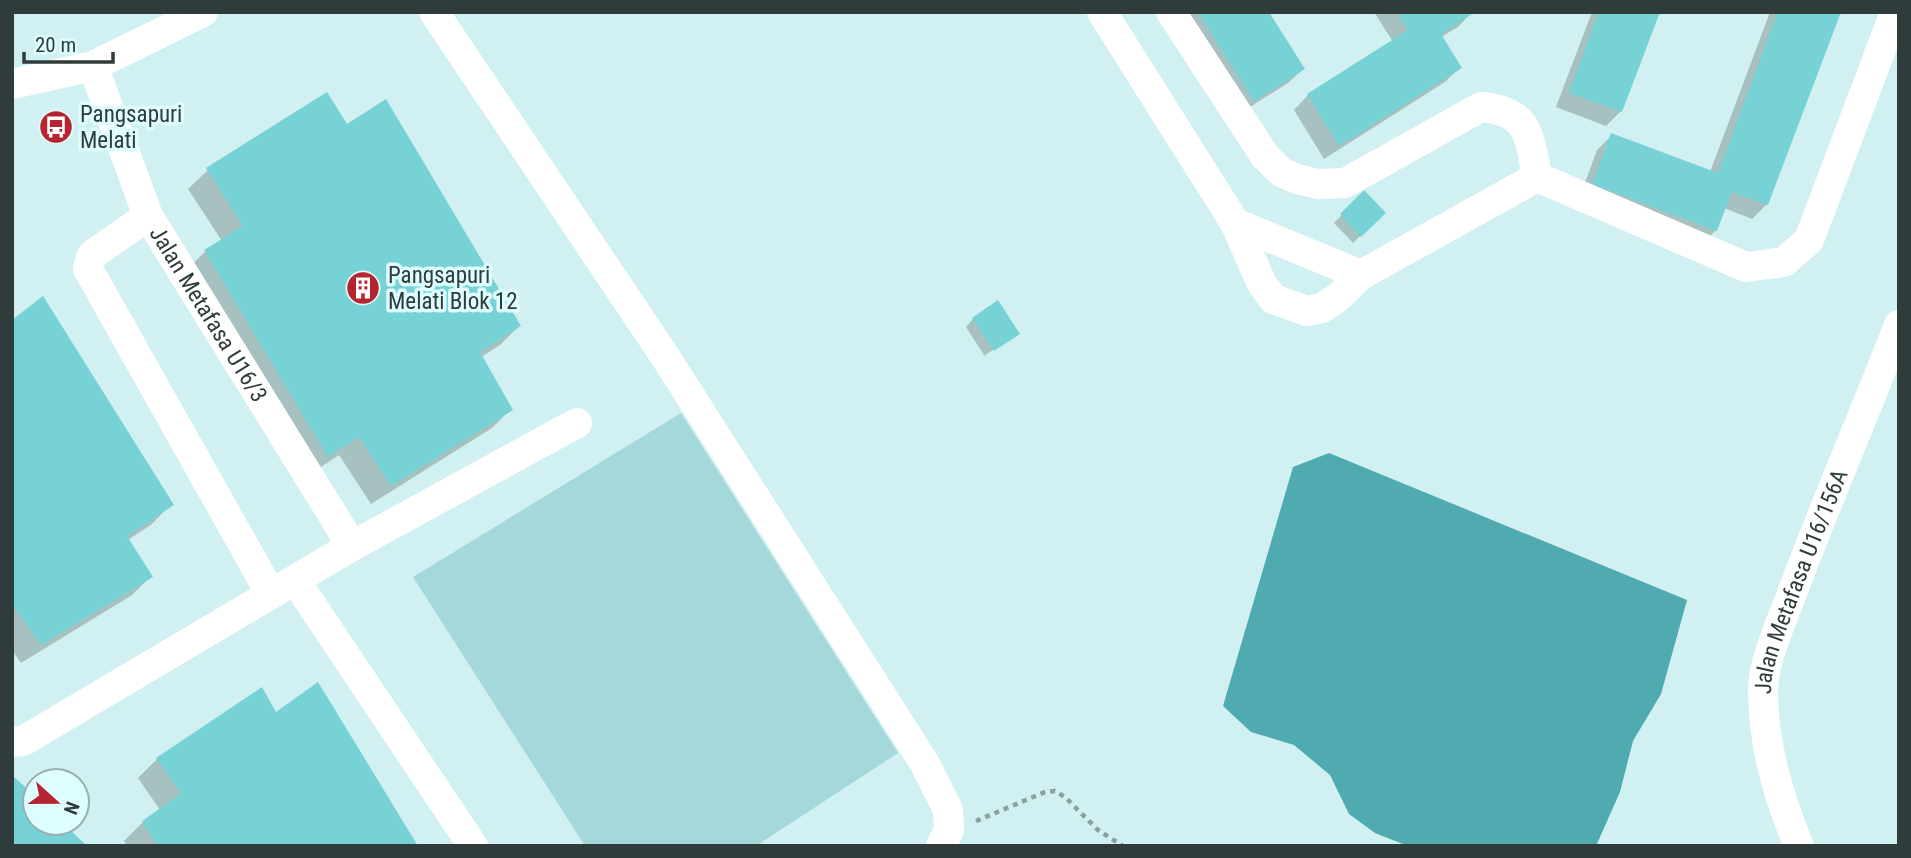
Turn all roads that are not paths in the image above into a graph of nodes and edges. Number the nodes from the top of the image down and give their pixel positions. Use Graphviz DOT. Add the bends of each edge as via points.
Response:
graph roads {
  1 [pos="203,12"];
  2 [pos="434,12"];
  3 [pos="1102,12"];
  4 [pos="1171,12"];
  5 [pos="1895,12"];
  6 [pos="93,66"];
  7 [pos="12,84"];
  8 [pos="1537,177"];
  9 [pos="148,216"];
  10 [pos="1236,223"];
  11 [pos="1361,275"];
  12 [pos="1899,325"];
  13 [pos="577,423"];
  14 [pos="352,546"];
  15 [pos="283,587"];
  16 [pos="12,741"];
  17 [pos="945,838"];
  18 [pos="472,846"];
  19 [pos="1799,846"];
  1 -- 6 [label="street"];
  2 -- 17 [label="street" via="668,361 925,764 948,810"];
  3 -- 10 [label="street"];
  4 -- 8 [label="street" via="1265,156 1297,179 1345,183 1481,107 1502,108 1513,114 1528,133"];
  5 -- 8 [label="street" via="1809,240 1784,262 1746,267"];
  6 -- 7 [label="street"];
  6 -- 9 [label="street, Jalan Metafasa U16/3"];
  8 -- 11 [label="street"];
  9 -- 14 [label="street, Jalan Metafasa U16/3"];
  9 -- 15 [label="street" via="91,257 90,276"];
  10 -- 11 [label="street"];
  10 -- 11 [label="street" via="1262,285 1273,299 1307,311 1322,308"];
  12 -- 19 [label="street, Jalan Metafasa U16/156A" via="1812,540 1763,688 1768,752"];
  13 -- 14 [label="street"];
  14 -- 15 [label="street"];
  15 -- 16 [label="street" via="23,741"];
  15 -- 18 [label="street"];
}
